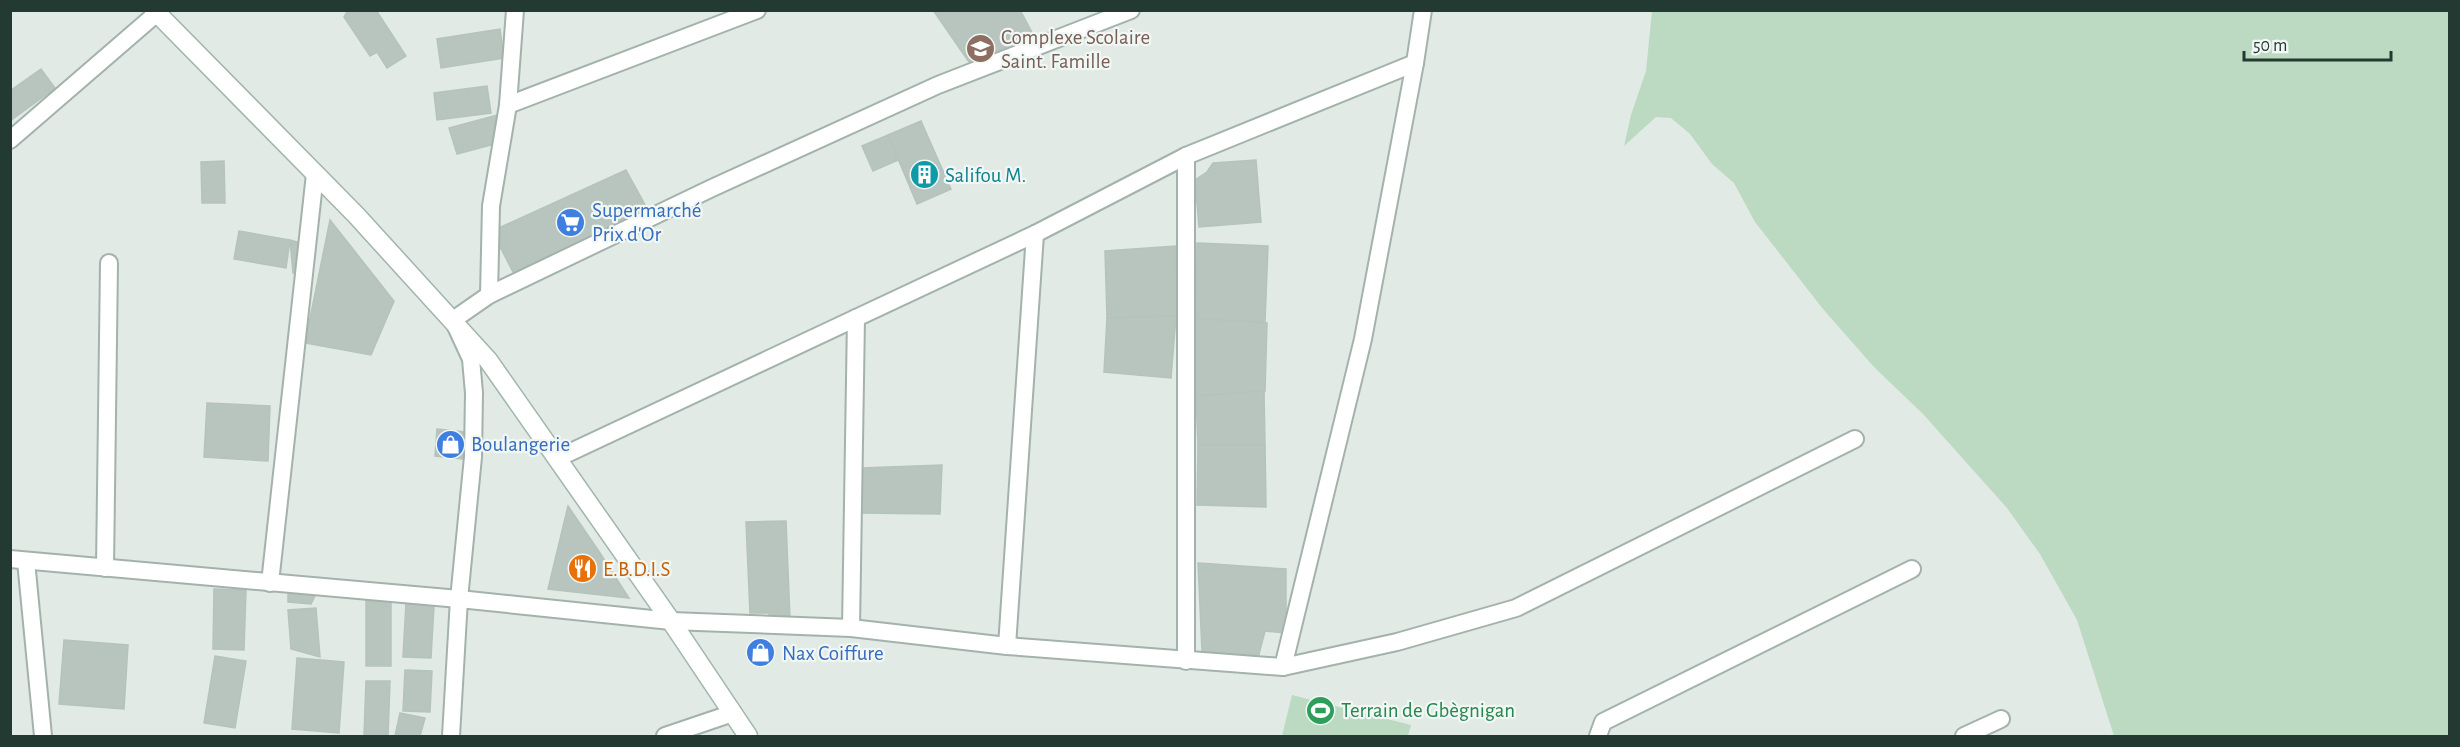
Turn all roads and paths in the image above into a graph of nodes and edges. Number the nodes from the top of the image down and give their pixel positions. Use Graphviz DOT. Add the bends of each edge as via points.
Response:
graph roads {
  1 [pos="515,10"];
  2 [pos="757,10"];
  3 [pos="1131,10"];
  4 [pos="1423,10"];
  5 [pos="155,12"];
  6 [pos="1415,63"];
  7 [pos="508,105"];
  8 [pos="10,140"];
  9 [pos="1186,156"];
  10 [pos="315,174"];
  11 [pos="1035,234"];
  12 [pos="109,264"];
  13 [pos="489,295"];
  14 [pos="856,318"];
  15 [pos="453,320"];
  16 [pos="1855,439"];
  17 [pos="558,458"];
  18 [pos="18,560"];
  19 [pos="105,568"];
  20 [pos="1912,569"];
  21 [pos="270,583"];
  22 [pos="459,599"];
  23 [pos="671,621"];
  24 [pos="851,628"];
  25 [pos="1007,645"];
  26 [pos="1186,661"];
  27 [pos="1283,667"];
  28 [pos="733,713"];
  29 [pos="2001,719"];
  30 [pos="43,736"];
  31 [pos="451,736"];
  32 [pos="664,736"];
  33 [pos="748,736"];
  34 [pos="1598,736"];
  35 [pos="1964,736"];
  1 -- 7 [label="street"];
  2 -- 7 [label="street"];
  3 -- 13 [label="street" via="938,85"];
  4 -- 6 [label="street"];
  5 -- 8 [label="street"];
  5 -- 10 [label="main road"];
  6 -- 9 [label="street"];
  6 -- 27 [label="street" via="1363,339"];
  7 -- 13 [label="street" via="491,206"];
  9 -- 11 [label="street"];
  9 -- 26 [label="street"];
  10 -- 15 [label="main road"];
  10 -- 21 [label="street"];
  11 -- 14 [label="street"];
  11 -- 25 [label="street"];
  12 -- 19 [label="street"];
  13 -- 15 [label="street"];
  14 -- 17 [label="street"];
  14 -- 24 [label="street"];
  15 -- 17 [label="main road" via="488,360"];
  15 -- 22 [label="street" via="471,359 474,393 473,457"];
  16 -- 27 [label="street" via="1516,608 1397,642"];
  17 -- 23 [label="main road"];
  18 -- 19 [label="street"];
  18 -- 30 [label="street"];
  19 -- 21 [label="street"];
  20 -- 34 [label="street" via="1603,722"];
  21 -- 22 [label="street"];
  22 -- 23 [label="street"];
  22 -- 31 [label="street"];
  23 -- 24 [label="street"];
  23 -- 28 [label="main road"];
  24 -- 25 [label="street"];
  25 -- 26 [label="street"];
  26 -- 27 [label="street"];
  28 -- 32 [label="street"];
  28 -- 33 [label="main road"];
  29 -- 35 [label="street"];
}
